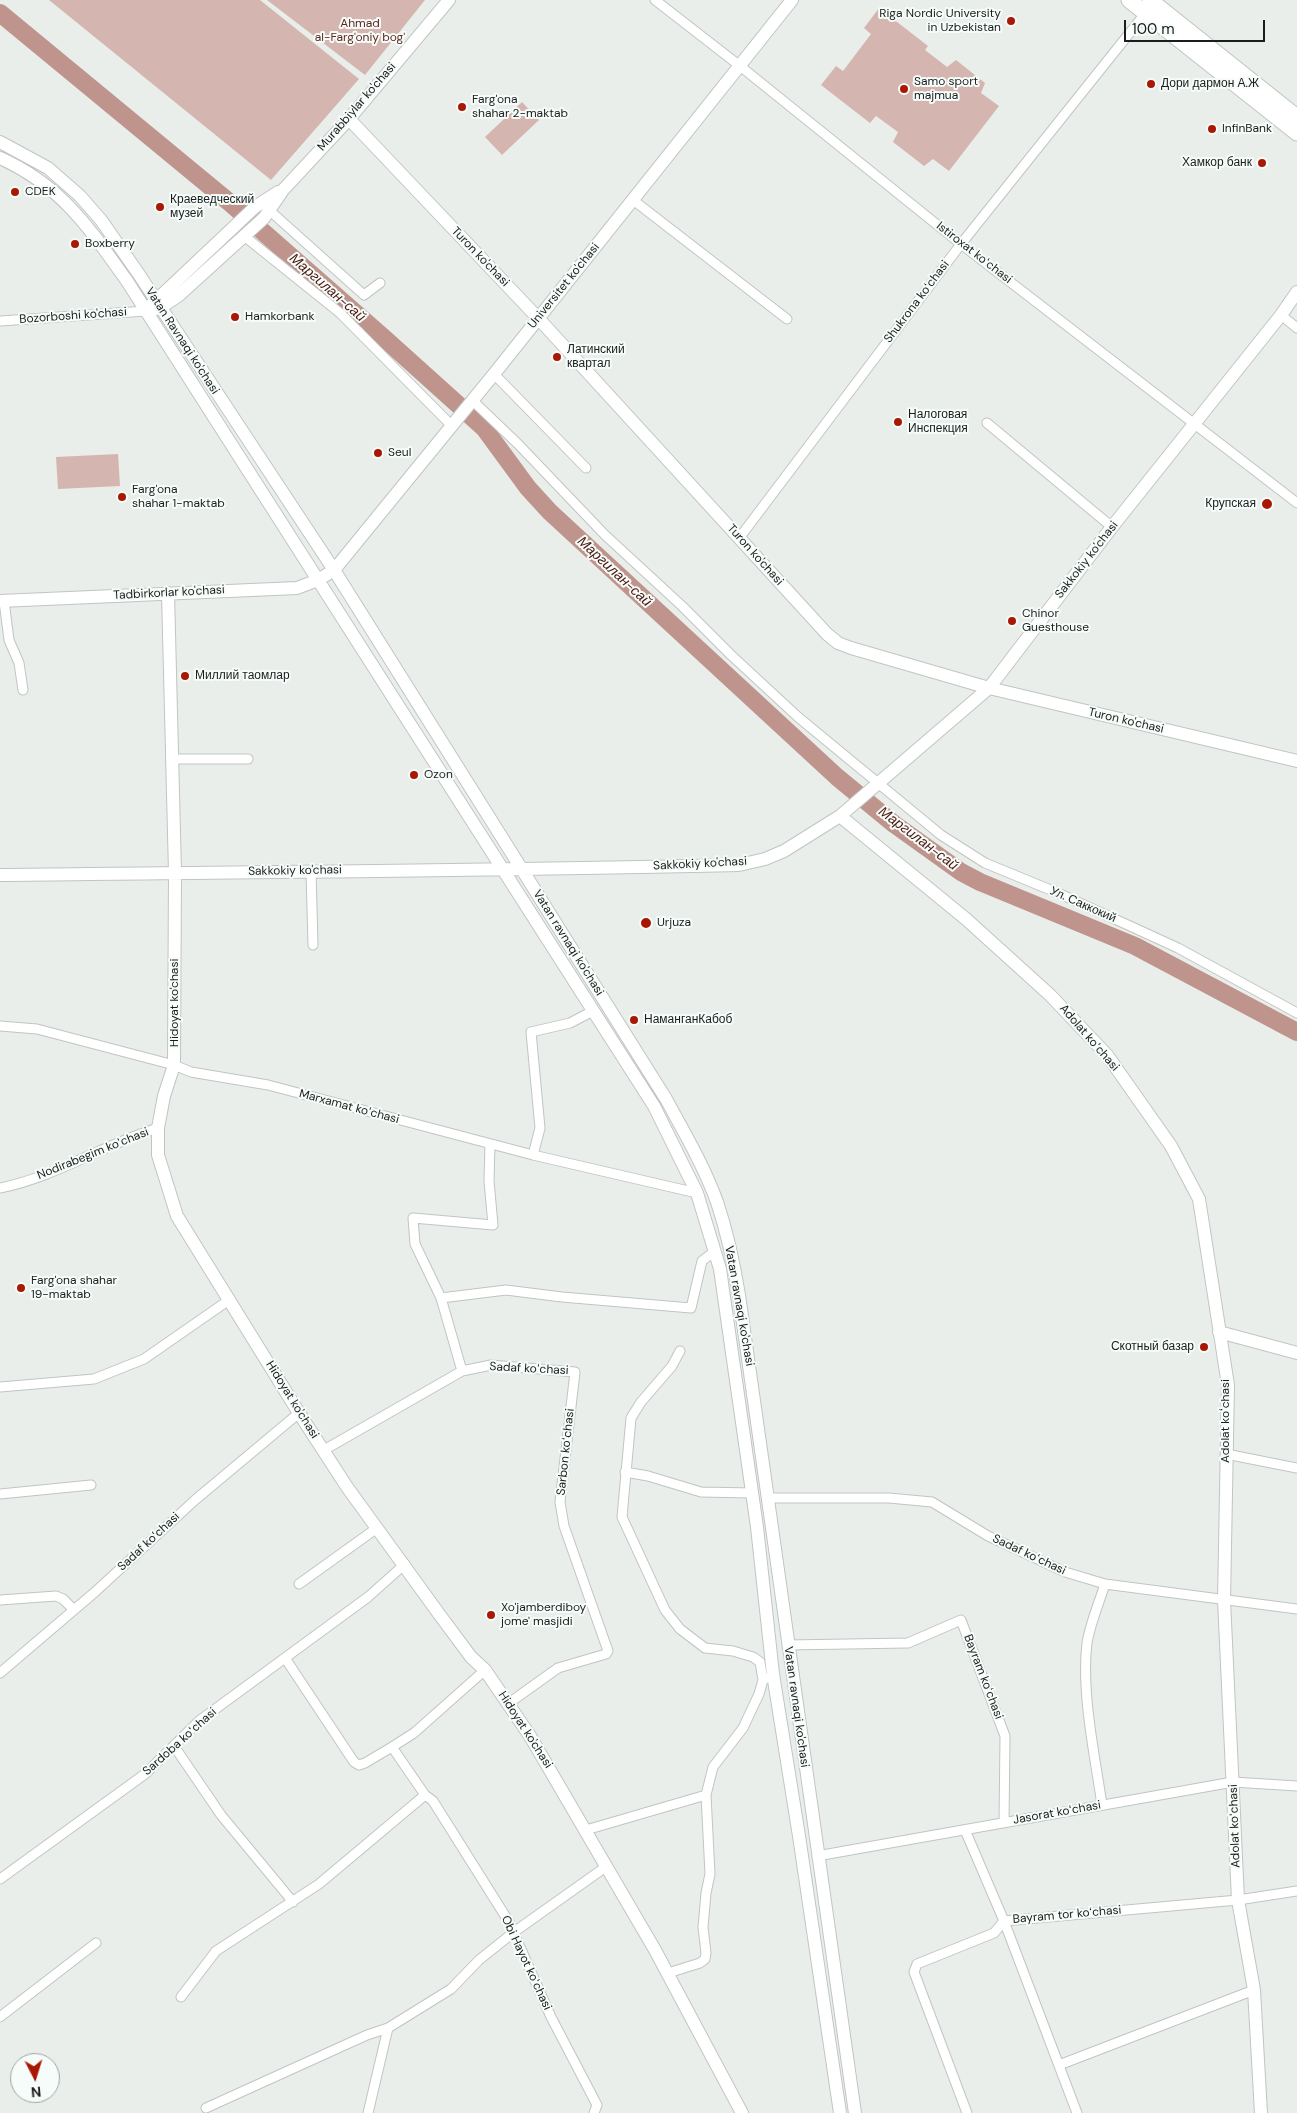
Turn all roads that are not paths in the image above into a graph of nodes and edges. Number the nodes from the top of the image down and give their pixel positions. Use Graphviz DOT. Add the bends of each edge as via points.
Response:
graph roads {
  1 [pos="449,0"];
  2 [pos="655,0"];
  3 [pos="792,0"];
  4 [pos="1129,0"];
  5 [pos="1151,4"];
  6 [pos="740,66"];
  7 [pos="1297,117"];
  8 [pos="349,119"];
  9 [pos="1297,133"];
  10 [pos="0,142"];
  11 [pos="0,158"];
  12 [pos="283,190"];
  13 [pos="633,200"];
  14 [pos="267,214"];
  15 [pos="244,230"];
  16 [pos="961,244"];
  17 [pos="380,283"];
  18 [pos="1297,292"];
  19 [pos="157,304"];
  20 [pos="146,311"];
  21 [pos="1281,315"];
  22 [pos="538,318"];
  23 [pos="787,319"];
  24 [pos="0,321"];
  25 [pos="1297,328"];
  26 [pos="494,374"];
  27 [pos="472,401"];
  28 [pos="987,423"];
  29 [pos="1194,423"];
  30 [pos="452,426"];
  31 [pos="586,468"];
  32 [pos="1297,503"];
  33 [pos="1112,527"];
  34 [pos="740,537"];
  35 [pos="334,570"];
  36 [pos="318,580"];
  37 [pos="168,593"];
  38 [pos="2,601"];
  39 [pos="989,688"];
  40 [pos="23,690"];
  41 [pos="172,759"];
  42 [pos="248,759"];
  43 [pos="1297,761"];
  44 [pos="878,784"];
  45 [pos="840,816"];
  46 [pos="503,870"];
  47 [pos="522,870"];
  48 [pos="312,871"];
  49 [pos="175,873"];
  50 [pos="0,875"];
  51 [pos="313,945"];
  52 [pos="593,1010"];
  53 [pos="1297,1013"];
  54 [pos="0,1026"];
  55 [pos="174,1065"];
  56 [pos="158,1128"];
  57 [pos="490,1144"];
  58 [pos="533,1155"];
  59 [pos="0,1188"];
  60 [pos="697,1193"];
  61 [pos="715,1251"];
  62 [pos="441,1298"];
  63 [pos="229,1300"];
  64 [pos="1219,1332"];
  65 [pos="680,1351"];
  66 [pos="1297,1353"];
  67 [pos="462,1371"];
  68 [pos="575,1372"];
  69 [pos="0,1387"];
  70 [pos="299,1413"];
  71 [pos="324,1450"];
  72 [pos="1226,1454"];
  73 [pos="1297,1468"];
  74 [pos="625,1472"];
  75 [pos="91,1485"];
  76 [pos="0,1494"];
  77 [pos="752,1494"];
  78 [pos="768,1498"];
  79 [pos="772,1525"];
  80 [pos="757,1527"];
  81 [pos="377,1528"];
  82 [pos="405,1564"];
  83 [pos="299,1584"];
  84 [pos="1105,1584"];
  85 [pos="0,1600"];
  86 [pos="1224,1600"];
  87 [pos="1297,1609"];
  88 [pos="74,1610"];
  89 [pos="787,1645"];
  90 [pos="285,1658"];
  91 [pos="485,1670"];
  92 [pos="0,1673"];
  93 [pos="768,1677"];
  94 [pos="509,1703"];
  95 [pos="174,1746"];
  96 [pos="392,1746"];
  97 [pos="1233,1782"];
  98 [pos="1297,1786"];
  99 [pos="425,1795"];
  100 [pos="706,1795"];
  101 [pos="1102,1805"];
  102 [pos="1004,1823"];
  103 [pos="586,1830"];
  104 [pos="965,1830"];
  105 [pos="817,1856"];
  106 [pos="606,1866"];
  107 [pos="0,1879"];
  108 [pos="1297,1891"];
  109 [pos="1238,1900"];
  110 [pos="293,1902"];
  111 [pos="1004,1921"];
  112 [pos="514,1932"];
  113 [pos="96,1943"];
  114 [pos="668,1973"];
  115 [pos="1254,1990"];
  116 [pos="181,1997"];
  117 [pos="0,2017"];
  118 [pos="388,2028"];
  119 [pos="1059,2064"];
  120 [pos="206,2108"];
  121 [pos="368,2113"];
  122 [pos="594,2113"];
  123 [pos="742,2113"];
  124 [pos="840,2113"];
  125 [pos="854,2113"];
  126 [pos="967,2113"];
  127 [pos="1077,2113"];
  128 [pos="1261,2113"];
  1 -- 8 [label="street, Murabbiylar ko'chasi"];
  2 -- 6 [label="street, Istiroxat koʻchasi"];
  3 -- 6 [label="street, Universitet ko'chasi"];
  4 -- 5 [label="main road"];
  5 -- 7 [label="main road"];
  5 -- 9 [label="main road"];
  5 -- 16 [label="street, Shukrona koʻchasi"];
  6 -- 13 [label="street, Universitet ko'chasi"];
  6 -- 16 [label="street, Istiroxat koʻchasi"];
  8 -- 12 [label="street, Murabbiylar ko'chasi"];
  8 -- 22 [label="street, Turon ko'chasi"];
  10 -- 19 [label="street, Vatan Ravnaqi ko'chasi" via="48,168 80,196 101,220"];
  11 -- 20 [label="street, Vatan Ravnaqi ko'chasi" via="40,180 70,206 90,228"];
  12 -- 14 [label="street, Murabbiylar ko'chasi"];
  12 -- 15 [label="street, Murabbiylar ko'chasi" via="254,207"];
  13 -- 22 [label="street, Universitet ko'chasi"];
  13 -- 23 [label="street"];
  14 -- 15 [label="street, Murabbiylar ko'chasi"];
  14 -- 17 [label="street" via="364,295"];
  15 -- 19 [label="street, Murabbiylar ko'chasi" via="178,296"];
  15 -- 30 [label="street" via="340,313"];
  16 -- 29 [label="street, Istiroxat koʻchasi"];
  16 -- 34 [label="street, Shukrona koʻchasi"];
  18 -- 21 [label="street, Sakkokiy ko'chasi"];
  19 -- 20 [label="street, Murabbiylar ko'chasi"];
  19 -- 35 [label="street, Vatan Ravnaqi ko'chasi"];
  20 -- 24 [label="street, Bozorboshi ko'chasi"];
  20 -- 36 [label="street, Vatan Ravnaqi ko'chasi"];
  21 -- 25 [label="street"];
  21 -- 29 [label="street, Sakkokiy ko'chasi"];
  22 -- 26 [label="street, Universitet ko'chasi"];
  22 -- 34 [label="street, Turon ko'chasi"];
  26 -- 27 [label="street, Universitet ko'chasi"];
  26 -- 31 [label="street"];
  27 -- 30 [label="street, Universitet ko'chasi"];
  27 -- 44 [label="street, Ул. Саккокий" via="605,535 731,655"];
  28 -- 33 [label="street"];
  29 -- 32 [label="street, Istiroxat koʻchasi"];
  29 -- 33 [label="street, Sakkokiy ko'chasi"];
  30 -- 35 [label="street, Universitet ko'chasi"];
  33 -- 39 [label="street, Sakkokiy ko'chasi"];
  34 -- 39 [label="street, Turon ko'chasi" via="838,643"];
  35 -- 36 [label="street, Tadbirkorlar ko'chasi"];
  35 -- 47 [label="street, Vatan ravnaqi ko'chasi"];
  36 -- 37 [label="street, Tadbirkorlar ko'chasi" via="297,588"];
  36 -- 46 [label="street, Vatan ravnaqi ko'chasi"];
  37 -- 38 [label="street, Tadbirkorlar ko'chasi"];
  37 -- 41 [label="street, Hidoyat ko'chasi"];
  38 -- 40 [label="street"];
  39 -- 43 [label="street, Turon ko'chasi"];
  39 -- 44 [label="street, Sakkokiy ko'chasi"];
  41 -- 42 [label="street"];
  41 -- 49 [label="street, Hidoyat ko'chasi"];
  44 -- 45 [label="street, Sakkokiy ko'chasi"];
  44 -- 53 [label="street, Ул. Саккокий" via="941,835 985,863 1178,948"];
  45 -- 47 [label="street, Sakkokiy ko'chasi" via="784,851 739,865"];
  45 -- 64 [label="street, Adolat koʻchasi" via="966,919 1050,994 1107,1055 1171,1146 1199,1199"];
  46 -- 47 [label="street, Sakkokiy ko'chasi"];
  46 -- 48 [label="street, Sakkokiy ko'chasi"];
  46 -- 52 [label="street, Vatan ravnaqi ko'chasi"];
  47 -- 78 [label="street, Vatan ravnaqi ko'chasi" via="666,1098 716,1201 734,1266"];
  48 -- 49 [label="street, Sakkokiy ko'chasi"];
  48 -- 51 [label="street"];
  49 -- 50 [label="street, Sakkokiy ko'chasi"];
  49 -- 55 [label="street, Hidoyat ko'chasi"];
  52 -- 58 [label="street" via="570,1023 531,1032 540,1128"];
  52 -- 60 [label="street, Vatan ravnaqi ko'chasi" via="654,1106"];
  54 -- 55 [label="street, Marxamat koʻchasi" via="37,1029"];
  55 -- 56 [label="street, Hidoyat ko'chasi"];
  55 -- 57 [label="street, Marxamat koʻchasi" via="190,1072 268,1085"];
  56 -- 59 [label="street, Nodirabegim koʻchasi" via="50,1173"];
  56 -- 63 [label="street, Hidoyat ko'chasi" via="158,1155 178,1216"];
  57 -- 58 [label="street, Marxamat koʻchasi"];
  57 -- 62 [label="street" via="493,1225 413,1218 415,1244"];
  58 -- 60 [label="street, Marxamat koʻchasi"];
  60 -- 61 [label="street, Vatan ravnaqi ko'chasi"];
  61 -- 62 [label="street" via="702,1261 691,1308 506,1290"];
  61 -- 77 [label="street, Vatan ravnaqi ko'chasi"];
  62 -- 67 [label="street"];
  63 -- 69 [label="street" via="144,1359 94,1379"];
  63 -- 70 [label="street, Hidoyat ko'chasi"];
  64 -- 66 [label="street"];
  64 -- 72 [label="street, Adolat koʻchasi" via="1228,1385"];
  65 -- 74 [label="street" via="631,1418"];
  67 -- 68 [label="street, Sadaf koʻchasi" via="491,1365"];
  67 -- 71 [label="street, Sadaf koʻchasi"];
  68 -- 94 [label="street, Sarbon koʻchasi" via="560,1502 564,1526 608,1651 558,1668"];
  70 -- 71 [label="street, Hidoyat ko'chasi"];
  70 -- 88 [label="street, Sadaf koʻchasi" via="195,1500"];
  71 -- 81 [label="street, Hidoyat ko'chasi"];
  72 -- 73 [label="street"];
  72 -- 86 [label="street, Adolat koʻchasi"];
  74 -- 77 [label="street" via="701,1492"];
  74 -- 93 [label="street" via="622,1517 665,1610 680,1629 705,1648 753,1657 760,1662"];
  75 -- 76 [label="street"];
  77 -- 80 [label="street, Vatan ravnaqi ko'chasi"];
  78 -- 79 [label="street, Vatan ravnaqi ko'chasi"];
  78 -- 84 [label="street, Sadaf koʻchasi" via="889,1498 932,1502 1026,1555 1065,1572"];
  79 -- 80 [label="street"];
  79 -- 89 [label="street, Vatan ravnaqi ko'chasi"];
  80 -- 93 [label="street, Vatan ravnaqi ko'chasi"];
  81 -- 82 [label="street, Hidoyat ko'chasi"];
  81 -- 83 [label="street"];
  82 -- 90 [label="street, Sardoba koʻchasi"];
  82 -- 91 [label="street, Hidoyat ko'chasi" via="466,1650"];
  84 -- 86 [label="street, Sadaf koʻchasi"];
  84 -- 101 [label="street" via="1087,1642 1086,1668"];
  85 -- 88 [label="street" via="56,1596"];
  86 -- 87 [label="street, Sadaf koʻchasi"];
  86 -- 97 [label="street, Adolat koʻchasi"];
  88 -- 92 [label="street, Sadaf koʻchasi"];
  89 -- 102 [label="street, Bayram koʻchasi" via="908,1643 961,1620 1006,1736"];
  89 -- 105 [label="street, Vatan ravnaqi ko'chasi"];
  90 -- 95 [label="street, Sardoba koʻchasi" via="199,1721"];
  90 -- 96 [label="street" via="354,1762 359,1765 365,1763"];
  91 -- 94 [label="street, Hidoyat ko'chasi"];
  91 -- 96 [label="street" via="414,1733"];
  93 -- 100 [label="street" via="743,1728 713,1767"];
  93 -- 124 [label="street, Vatan ravnaqi ko'chasi" via="799,1836"];
  94 -- 103 [label="street, Hidoyat ko'chasi"];
  95 -- 107 [label="street, Sardoba koʻchasi" via="145,1774"];
  95 -- 110 [label="street" via="222,1815"];
  96 -- 99 [label="street, Obi Hayot koʻchasi"];
  97 -- 98 [label="street, Jasorat koʻchasi"];
  97 -- 101 [label="street, Jasorat koʻchasi"];
  97 -- 109 [label="street, Adolat koʻchasi"];
  99 -- 110 [label="street"];
  99 -- 112 [label="street, Obi Hayot koʻchasi" via="433,1801"];
  100 -- 103 [label="street"];
  100 -- 114 [label="street" via="710,1874 703,1927 706,1954 700,1963"];
  101 -- 102 [label="street, Jasorat koʻchasi"];
  102 -- 104 [label="street, Jasorat koʻchasi"];
  103 -- 106 [label="street, Hidoyat ko'chasi"];
  104 -- 105 [label="street, Jasorat koʻchasi"];
  104 -- 111 [label="street"];
  105 -- 125 [label="street, Vatan ravnaqi ko'chasi"];
  106 -- 112 [label="street"];
  106 -- 114 [label="street, Hidoyat ko'chasi"];
  108 -- 109 [label="street, Bayram tor koʻchasi"];
  109 -- 111 [label="street, Bayram tor koʻchasi"];
  109 -- 115 [label="street, Adolat koʻchasi"];
  110 -- 116 [label="street" via="216,1950"];
  111 -- 119 [label="street"];
  111 -- 126 [label="street, Bayram tor koʻchasi" via="994,1933 914,1968"];
  112 -- 118 [label="street" via="451,1988"];
  112 -- 122 [label="street, Obi Hayot koʻchasi" via="551,2018 596,2104"];
  113 -- 117 [label="street"];
  114 -- 123 [label="street, Hidoyat ko'chasi"];
  115 -- 119 [label="street"];
  115 -- 128 [label="street, Adolat koʻchasi"];
  118 -- 120 [label="street"];
  118 -- 121 [label="street"];
  119 -- 127 [label="street"];
}
